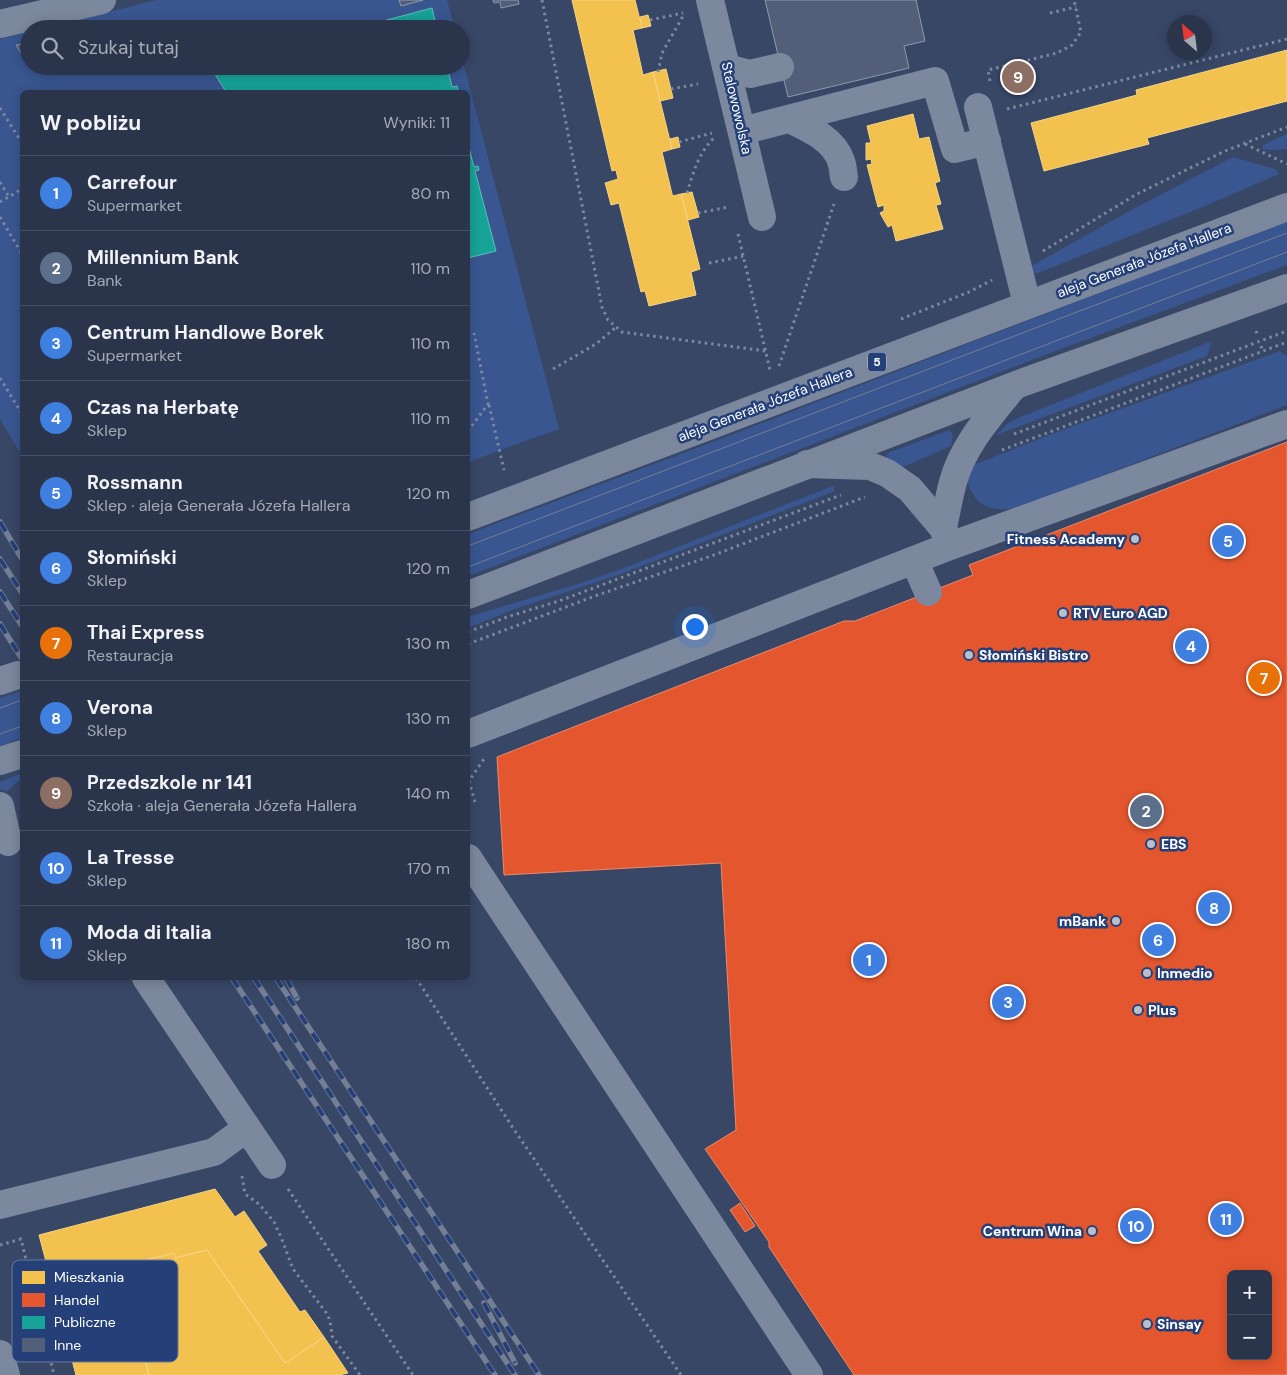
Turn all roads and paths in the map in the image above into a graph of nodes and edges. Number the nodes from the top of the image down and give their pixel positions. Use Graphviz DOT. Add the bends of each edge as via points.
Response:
graph roads {
  1 [pos="102,0"];
  2 [pos="542,0"];
  3 [pos="710,0"];
  4 [pos="1074,0"];
  5 [pos="1076,6"];
  6 [pos="1050,13"];
  7 [pos="650,20"];
  8 [pos="0,24"];
  9 [pos="1287,39"];
  10 [pos="780,67"];
  11 [pos="727,68"];
  12 [pos="658,72"];
  13 [pos="698,84"];
  14 [pos="671,89"];
  15 [pos="0,108"];
  16 [pos="984,112"];
  17 [pos="789,119"];
  18 [pos="1287,127"];
  19 [pos="742,131"];
  20 [pos="712,132"];
  21 [pos="20,140"];
  22 [pos="679,142"];
  23 [pos="1245,144"];
  24 [pos="716,146"];
  25 [pos="1287,164"];
  26 [pos="844,177"];
  27 [pos="0,182"];
  28 [pos="20,190"];
  29 [pos="687,193"];
  30 [pos="9,197"];
  31 [pos="729,198"];
  32 [pos="0,202"];
  33 [pos="1287,207"];
  34 [pos="698,213"];
  35 [pos="762,216"];
  36 [pos="0,217"];
  37 [pos="738,231"];
  38 [pos="20,251"];
  39 [pos="744,256"];
  40 [pos="709,263"];
  41 [pos="1018,268"];
  42 [pos="1287,288"];
  43 [pos="1027,304"];
  44 [pos="898,320"];
  45 [pos="615,328"];
  46 [pos="1256,331"];
  47 [pos="1287,331"];
  48 [pos="474,333"];
  49 [pos="1258,337"];
  50 [pos="1261,346"];
  51 [pos="766,351"];
  52 [pos="1263,351"];
  53 [pos="788,363"];
  54 [pos="779,366"];
  55 [pos="553,369"];
  56 [pos="770,370"];
  57 [pos="761,373"];
  58 [pos="0,378"];
  59 [pos="1013,387"];
  60 [pos="488,404"];
  61 [pos="20,411"];
  62 [pos="1287,424"];
  63 [pos="470,428"];
  64 [pos="1013,434"];
  65 [pos="807,464"];
  66 [pos="511,468"];
  67 [pos="848,493"];
  68 [pos="470,516"];
  69 [pos="947,537"];
  70 [pos="914,560"];
  71 [pos="928,592"];
  72 [pos="470,593"];
  73 [pos="470,631"];
  74 [pos="470,733"];
  75 [pos="20,755"];
  76 [pos="0,761"];
  77 [pos="0,804"];
  78 [pos="20,807"];
  79 [pos="8,842"];
  80 [pos="470,861"];
  81 [pos="147,980"];
  82 [pos="417,980"];
  83 [pos="247,1128"];
  84 [pos="272,1165"];
  85 [pos="241,1169"];
  86 [pos="0,1205"];
  87 [pos="0,1245"];
  88 [pos="26,1260"];
  89 [pos="0,1354"];
  90 [pos="51,1362"];
  91 [pos="6,1375"];
  92 [pos="54,1375"];
  93 [pos="360,1375"];
  94 [pos="413,1375"];
  95 [pos="681,1375"];
  96 [pos="809,1375"];
  1 -- 8 [label="street"];
  2 -- 45 [label="path" via="602,307"];
  3 -- 11 [label="street, Stalowowolska"];
  4 -- 5 [label="path"];
  5 -- 6 [label="path"];
  5 -- 16 [label="path" via="1081,32 1072,45 1057,53 988,70"];
  7 -- 12 [label="path" via="683,14 662,53"];
  9 -- 16 [label="path"];
  10 -- 11 [label="street" via="750,74"];
  11 -- 19 [label="street, Stalowowolska"];
  13 -- 14 [label="path"];
  15 -- 21 [label="path"];
  16 -- 17 [label="street" via="955,149 935,81"];
  16 -- 41 [label="street"];
  17 -- 19 [label="street"];
  17 -- 26 [label="street" via="826,140 841,160"];
  18 -- 23 [label="path"];
  19 -- 35 [label="street, Stalowowolska"];
  20 -- 22 [label="path"];
  23 -- 25 [label="path"];
  23 -- 41 [label="path" via="1138,194"];
  24 -- 29 [label="path" via="714,138 706,145"];
  26 -- 54 [label="path"];
  27 -- 30 [label="path"];
  28 -- 30 [label="path"];
  30 -- 32 [label="path"];
  31 -- 34 [label="path" via="731,207"];
  33 -- 43 [label="main road, aleja Generała Józefa Hallera / 5"];
  36 -- 38 [label="path"];
  37 -- 39 [label="path"];
  39 -- 40 [label="path"];
  39 -- 51 [label="path"];
  41 -- 43 [label="street"];
  41 -- 44 [label="path" via="969,292"];
  42 -- 59 [label="main road"];
  43 -- 68 [label="main road, aleja Generała Józefa Hallera / 5"];
  45 -- 51 [label="path" via="622,332"];
  45 -- 55 [label="path" via="596,344"];
  46 -- 49 [label="path"];
  47 -- 64 [label="path"];
  48 -- 60 [label="path"];
  50 -- 52 [label="path"];
  51 -- 56 [label="path"];
  53 -- 54 [label="path"];
  54 -- 56 [label="path"];
  56 -- 57 [label="path"];
  58 -- 61 [label="path"];
  59 -- 65 [label="main road"];
  59 -- 69 [label="street" via="971,441 964,455 953,482"];
  60 -- 63 [label="path"];
  60 -- 66 [label="path" via="504,470"];
  62 -- 69 [label="street"];
  65 -- 69 [label="street" via="870,466 887,473 910,489"];
  65 -- 72 [label="main road"];
  67 -- 73 [label="path"];
  69 -- 70 [label="street"];
  70 -- 71 [label="street"];
  70 -- 74 [label="street"];
  75 -- 76 [label="main road"];
  77 -- 78 [label="street"];
  77 -- 79 [label="street"];
  80 -- 96 [label="street"];
  81 -- 83 [label="street"];
  82 -- 95 [label="path" via="513,1128"];
  83 -- 84 [label="street"];
  83 -- 86 [label="street" via="214,1152"];
  84 -- 94 [label="path"];
  85 -- 93 [label="path" via="245,1194 259,1204 274,1222 293,1269 328,1315 332,1336"];
  87 -- 88 [label="path" via="21,1239"];
  89 -- 91 [label="street"];
  90 -- 92 [label="path"];
}
